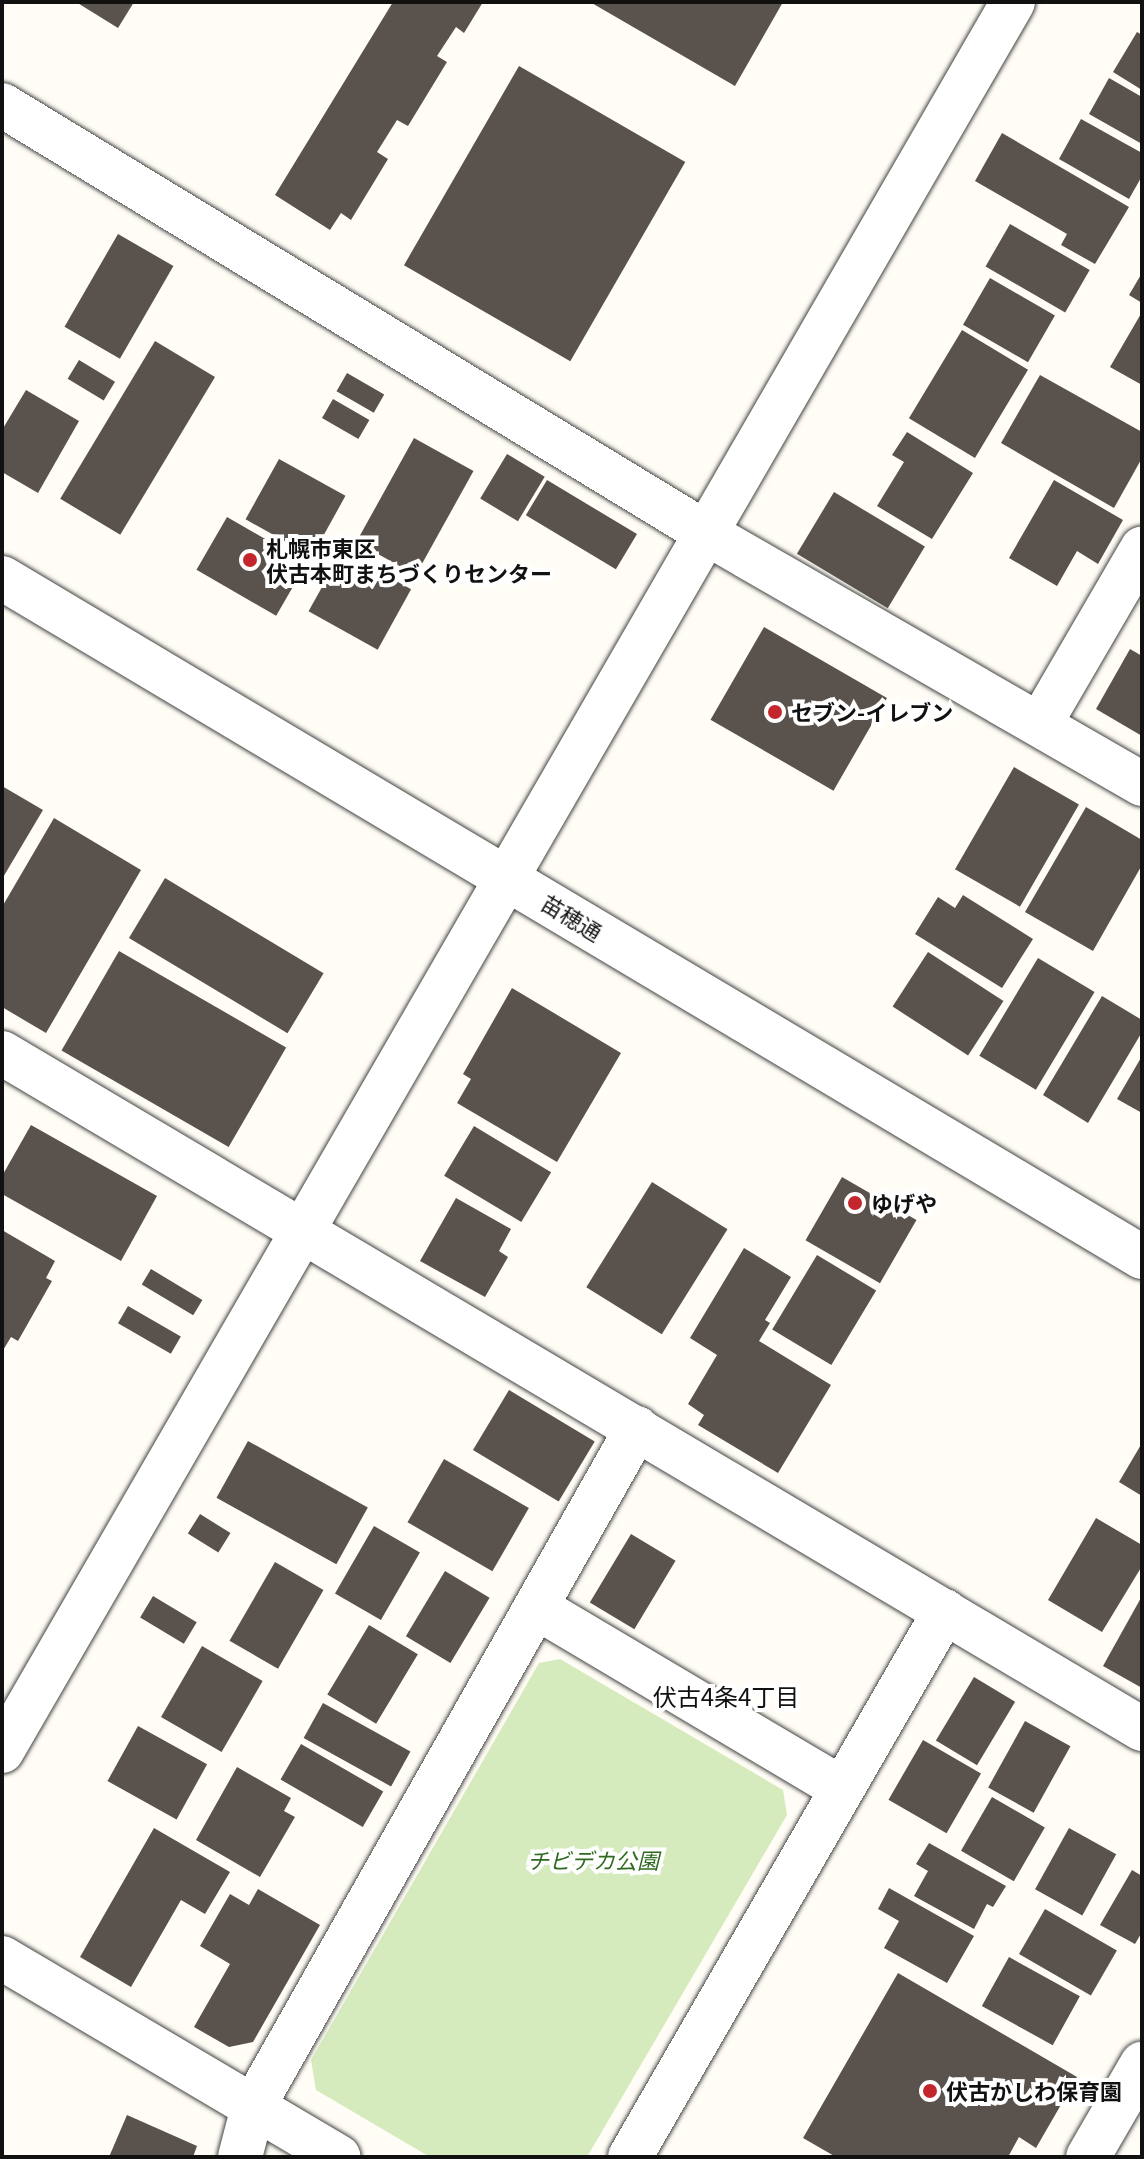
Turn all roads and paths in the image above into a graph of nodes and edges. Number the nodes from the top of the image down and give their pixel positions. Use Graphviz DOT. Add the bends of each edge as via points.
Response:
graph roads {
  1 [pos="1013,2"];
  2 [pos="2,105"];
  3 [pos="706,533"];
  4 [pos="1142,549"];
  5 [pos="2,578"];
  6 [pos="1040,724"];
  7 [pos="1142,784"];
  8 [pos="506,878"];
  9 [pos="2,1053"];
  10 [pos="302,1231"];
  11 [pos="1142,1257"];
  12 [pos="637,1428"];
  13 [pos="536,1607"];
  14 [pos="945,1611"];
  15 [pos="1142,1729"];
  16 [pos="2,1751"];
  17 [pos="841,1788"];
  18 [pos="2,1958"];
  19 [pos="1142,2064"];
  20 [pos="253,2107"];
  21 [pos="240,2157"];
  22 [pos="339,2157"];
  23 [pos="630,2157"];
  24 [pos="1088,2157"];
  1 -- 3 [label="street"];
  2 -- 3 [label="street"];
  3 -- 6 [label="street"];
  3 -- 8 [label="street"];
  4 -- 6 [label="street"];
  5 -- 8 [label="street, 苗穂通"];
  6 -- 7 [label="street"];
  8 -- 10 [label="street"];
  8 -- 11 [label="street, 苗穂通"];
  9 -- 10 [label="street"];
  10 -- 12 [label="street"];
  10 -- 16 [label="street"];
  12 -- 13 [label="street"];
  12 -- 14 [label="street"];
  13 -- 17 [label="street"];
  13 -- 20 [label="street"];
  14 -- 15 [label="street"];
  14 -- 17 [label="street"];
  17 -- 23 [label="street"];
  18 -- 20 [label="street"];
  19 -- 24 [label="street"];
  20 -- 21 [label="street"];
  20 -- 22 [label="street"];
}
